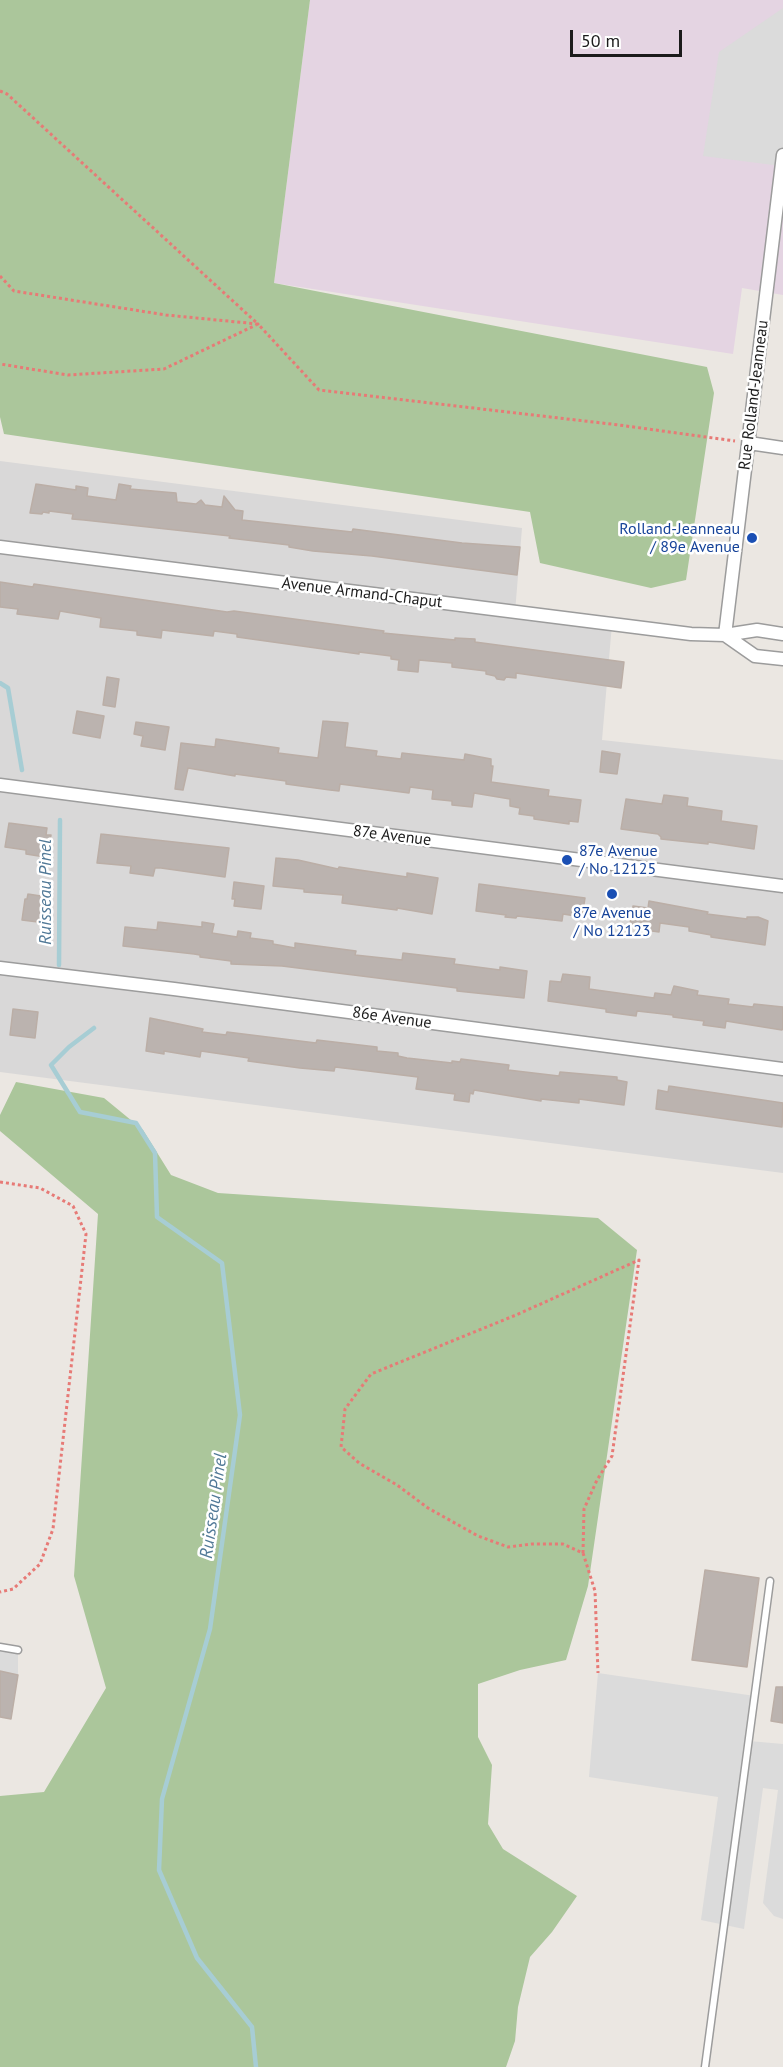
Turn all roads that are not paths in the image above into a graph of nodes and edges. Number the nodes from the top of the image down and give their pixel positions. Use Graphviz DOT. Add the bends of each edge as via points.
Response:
graph roads {
  1 [pos="783,155"];
  2 [pos="748,443"];
  3 [pos="783,448"];
  4 [pos="0,548"];
  5 [pos="783,634"];
  6 [pos="725,635"];
  7 [pos="783,659"];
  8 [pos="0,785"];
  9 [pos="783,886"];
  10 [pos="0,968"];
  11 [pos="783,1069"];
  12 [pos="770,1581"];
  13 [pos="0,1647"];
  14 [pos="18,1650"];
  15 [pos="705,2067"];
  1 -- 2 [label="street, Rue Rolland-Jeanneau"];
  2 -- 3 [label="street"];
  2 -- 6 [label="street, Rue Rolland-Jeanneau"];
  4 -- 6 [label="street, Avenue Armand-Chaput" via="691,634"];
  5 -- 6 [label="street, Avenue Armand-Chaput" via="757,630"];
  6 -- 7 [label="street" via="755,656"];
  8 -- 9 [label="street, 87e Avenue"];
  10 -- 11 [label="street, 86e Avenue"];
  12 -- 15 [label="lane"];
  13 -- 14 [label="lane"];
}
